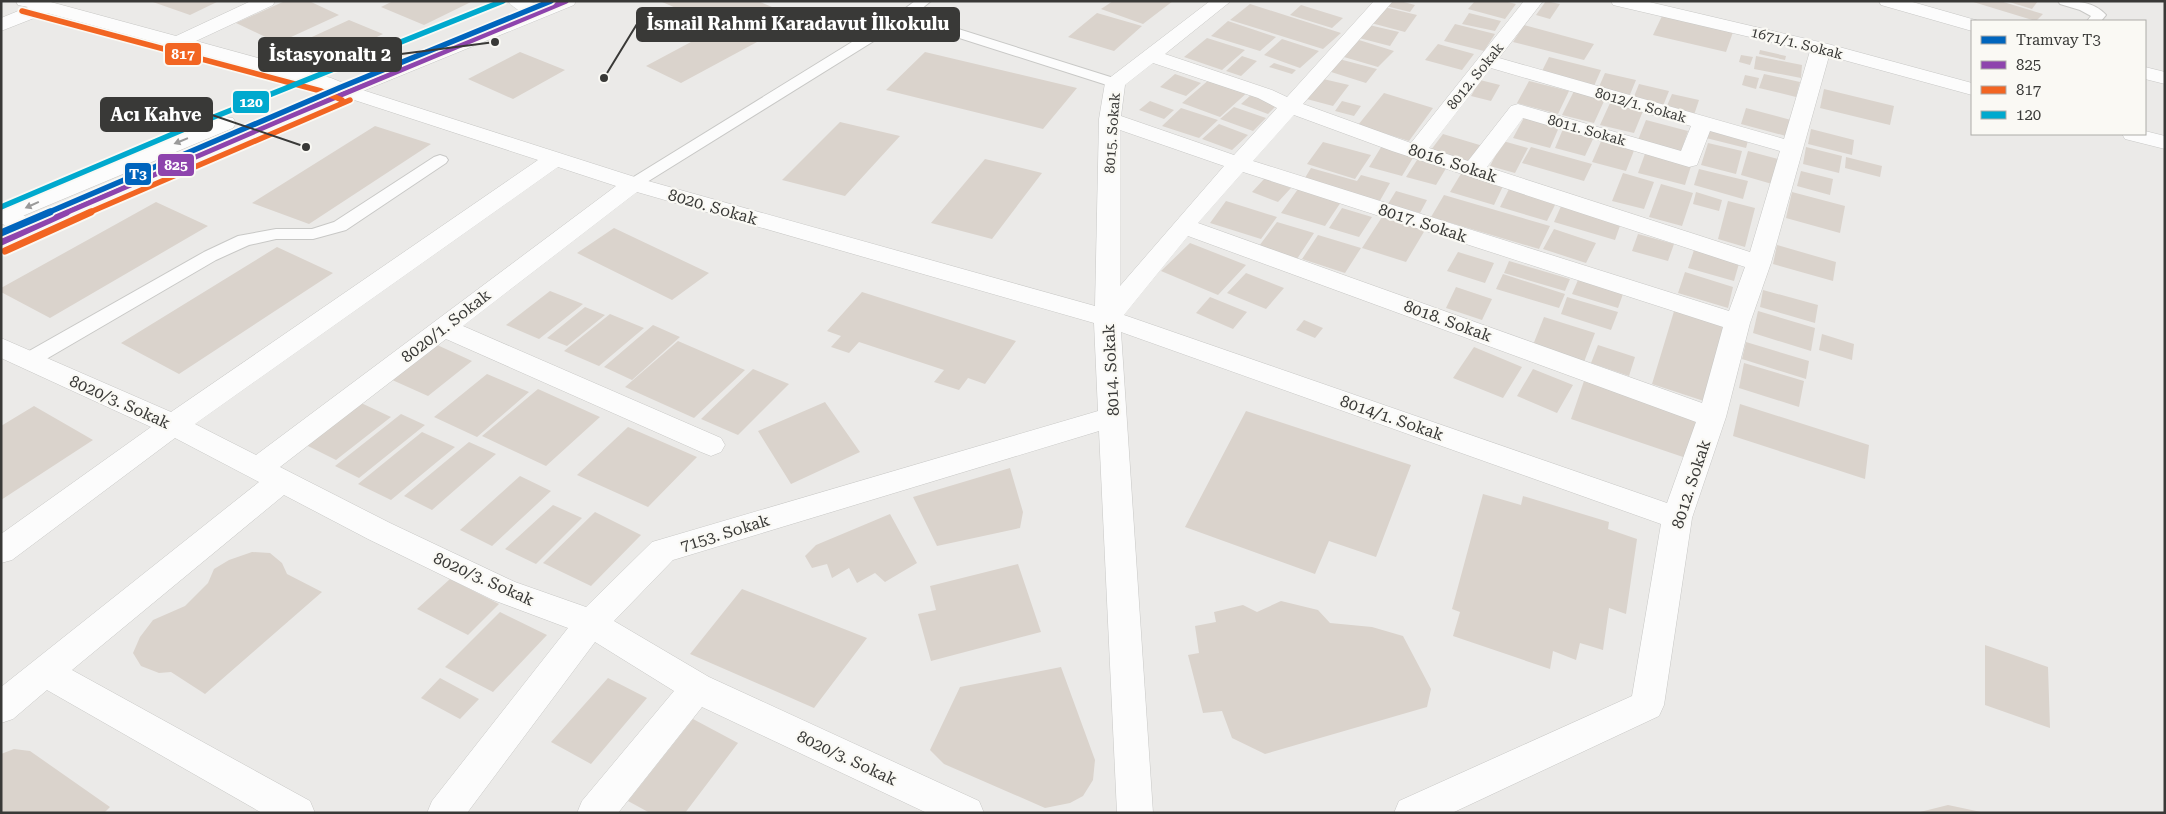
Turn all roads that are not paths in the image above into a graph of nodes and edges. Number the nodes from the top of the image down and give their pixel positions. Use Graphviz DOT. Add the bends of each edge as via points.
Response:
graph roads {
  1 [pos="25,1"];
  2 [pos="266,1"];
  3 [pos="567,1"];
  4 [pos="924,1"];
  5 [pos="1222,1"];
  6 [pos="1384,1"];
  7 [pos="1534,1"];
  8 [pos="1620,1"];
  9 [pos="1888,1"];
  10 [pos="2066,1"];
  11 [pos="527,5"];
  12 [pos="45,7"];
  13 [pos="904,16"];
  14 [pos="2095,20"];
  15 [pos="1,25"];
  16 [pos="1971,25"];
  17 [pos="177,42"];
  18 [pos="1821,48"];
  19 [pos="1151,56"];
  20 [pos="1488,61"];
  21 [pos="2146,73"];
  22 [pos="2165,78"];
  23 [pos="324,82"];
  24 [pos="1115,83"];
  25 [pos="1971,89"];
  26 [pos="346,91"];
  27 [pos="1288,106"];
  28 [pos="1110,119"];
  29 [pos="1703,122"];
  30 [pos="2136,135"];
  31 [pos="2165,143"];
  32 [pos="1793,148"];
  33 [pos="1416,151"];
  34 [pos="556,159"];
  35 [pos="440,160"];
  36 [pos="1239,164"];
  37 [pos="1473,170"];
  38 [pos="633,184"];
  39 [pos="3,216"];
  40 [pos="1183,226"];
  41 [pos="28,230"];
  42 [pos="1,242"];
  43 [pos="1759,263"];
  44 [pos="1107,318"];
  45 [pos="1736,323"];
  46 [pos="444,328"];
  47 [pos="1,347"];
  48 [pos="29,360"];
  49 [pos="1113,417"];
  50 [pos="1712,417"];
  51 [pos="173,425"];
  52 [pos="711,445"];
  53 [pos="270,475"];
  54 [pos="1677,518"];
  55 [pos="1,551"];
  56 [pos="591,622"];
  57 [pos="45,672"];
  58 [pos="697,688"];
  59 [pos="1,708"];
  60 [pos="298,813"];
  61 [pos="445,813"];
  62 [pos="595,813"];
  63 [pos="966,813"];
  64 [pos="1135,813"];
  65 [pos="1412,813"];
  1 -- 12 [label="street, 8020. Sokak"];
  2 -- 17 [label="street"];
  3 -- 11 [label="street"];
  4 -- 13 [label="lane"];
  5 -- 19 [label="street, 8015. Sokak"];
  6 -- 27 [label="street, 8014. Sokak"];
  7 -- 20 [label="street, 8012. Sokak"];
  8 -- 18 [label="street, 1671/1. Sokak"];
  9 -- 16 [label="street"];
  10 -- 14 [label="lane" via="2094,11 2098,15"];
  11 -- 23 [label="street"];
  11 -- 26 [label="street"];
  12 -- 15 [label="street"];
  12 -- 17 [label="street, 8020. Sokak"];
  13 -- 24 [label="lane"];
  13 -- 38 [label="lane"];
  17 -- 23 [label="street, 8020. Sokak"];
  18 -- 25 [label="street, 1671/1. Sokak"];
  18 -- 32 [label="street, 8012. Sokak"];
  19 -- 24 [label="street, 8015. Sokak"];
  19 -- 27 [label="street, 8016. Sokak" via="1265,94"];
  20 -- 29 [label="street, 8012/1. Sokak"];
  20 -- 33 [label="street, 8012. Sokak"];
  21 -- 22 [label="street"];
  23 -- 26 [label="street, 8020. Sokak"];
  23 -- 39 [label="street, one-way"];
  24 -- 28 [label="street, 8015. Sokak"];
  26 -- 34 [label="street, 8020. Sokak"];
  26 -- 41 [label="street"];
  27 -- 33 [label="street, 8016. Sokak"];
  27 -- 36 [label="street, 8014. Sokak"];
  28 -- 36 [label="street, 8017. Sokak"];
  28 -- 44 [label="street, 8015. Sokak"];
  29 -- 32 [label="street, 8012/1. Sokak"];
  29 -- 37 [label="street, 8011. Sokak" via="1689,160 1518,110"];
  30 -- 31 [label="street"];
  32 -- 43 [label="street, 8012. Sokak"];
  33 -- 37 [label="street, 8016. Sokak"];
  34 -- 38 [label="street, 8020. Sokak"];
  34 -- 51 [label="street"];
  35 -- 48 [label="lane" via="340,226 313,234 276,234 244,240 210,256"];
  36 -- 40 [label="street, 8014. Sokak"];
  36 -- 45 [label="street, 8017. Sokak"];
  37 -- 43 [label="street, 8016. Sokak"];
  38 -- 44 [label="street, 8020. Sokak"];
  38 -- 46 [label="street, 8020/1. Sokak"];
  39 -- 41 [label="street"];
  40 -- 44 [label="street, 8014. Sokak"];
  40 -- 50 [label="street, 8018. Sokak"];
  41 -- 42 [label="street"];
  43 -- 45 [label="street, 8012. Sokak"];
  44 -- 49 [label="street, 8014. Sokak"];
  44 -- 54 [label="street, 8014/1. Sokak"];
  45 -- 50 [label="street, 8012. Sokak"];
  46 -- 52 [label="street"];
  46 -- 53 [label="street, 8020/1. Sokak"];
  47 -- 48 [label="street, 8020/3. Sokak"];
  48 -- 51 [label="street, 8020/3. Sokak"];
  49 -- 56 [label="street, 7153. Sokak" via="663,552"];
  49 -- 64 [label="street, 8014. Sokak"];
  50 -- 54 [label="street, 8012. Sokak"];
  51 -- 53 [label="street, 8020/3. Sokak"];
  51 -- 55 [label="street"];
  53 -- 56 [label="street, 8020/3. Sokak" via="504,591"];
  53 -- 57 [label="street, 8020/1. Sokak"];
  54 -- 65 [label="street, 8012. Sokak" via="1647,704"];
  56 -- 58 [label="street, 8020/3. Sokak"];
  56 -- 61 [label="street, 7153. Sokak"];
  57 -- 59 [label="street, 8020/1. Sokak"];
  57 -- 60 [label="street"];
  58 -- 62 [label="street"];
  58 -- 63 [label="street, 8020/3. Sokak"];
}
